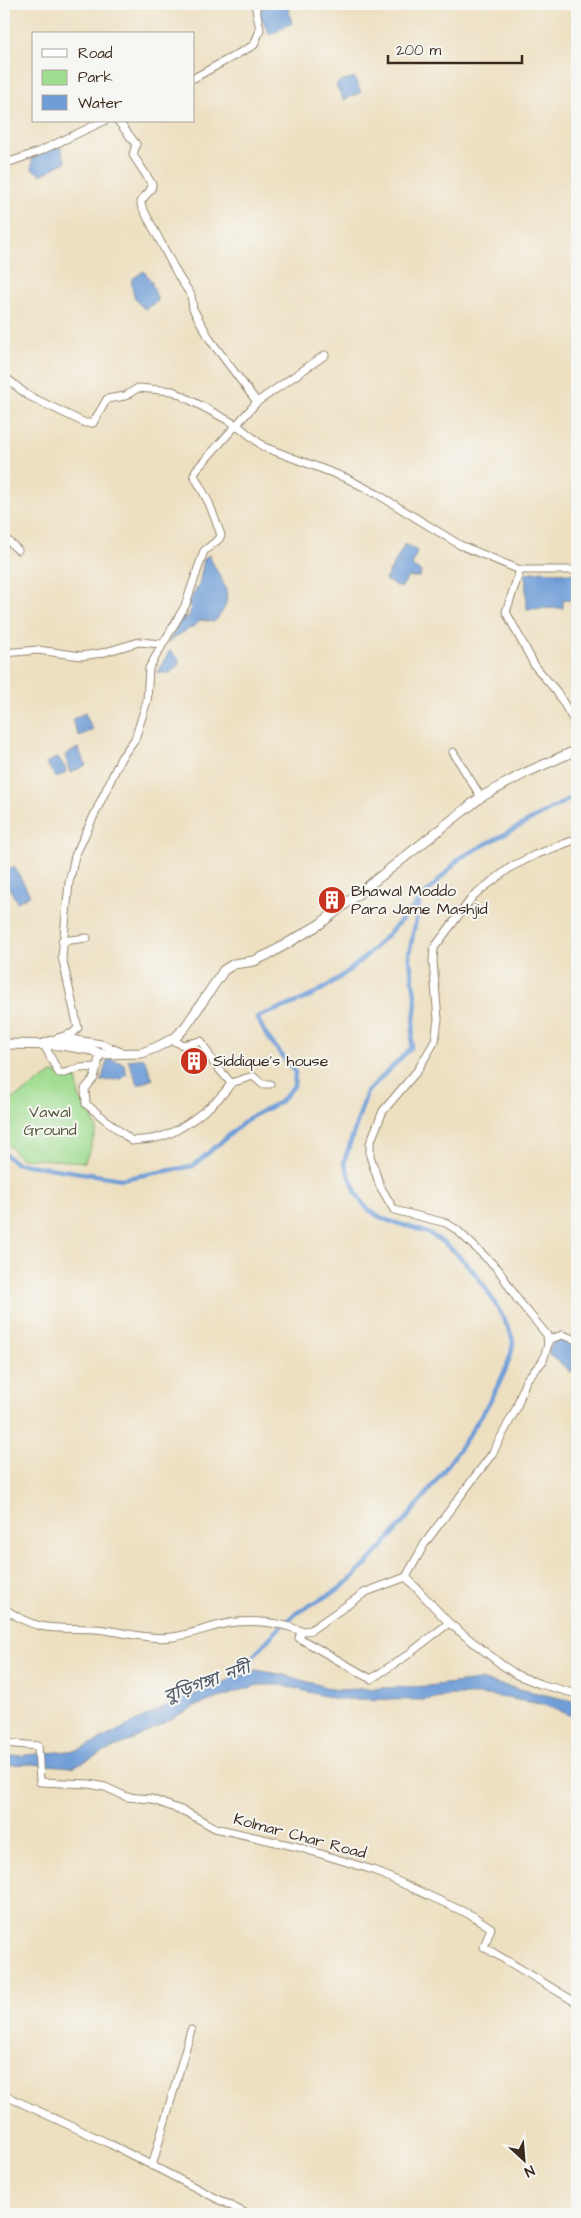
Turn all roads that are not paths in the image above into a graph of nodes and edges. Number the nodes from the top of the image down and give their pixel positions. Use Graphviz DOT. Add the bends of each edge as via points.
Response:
graph roads {
  1 [pos="255,4"];
  2 [pos="195,77"];
  3 [pos="102,122"];
  4 [pos="119,122"];
  5 [pos="4,164"];
  6 [pos="325,356"];
  7 [pos="4,376"];
  8 [pos="257,402"];
  9 [pos="237,425"];
  10 [pos="4,537"];
  11 [pos="18,550"];
  12 [pos="520,570"];
  13 [pos="577,570"];
  14 [pos="162,644"];
  15 [pos="4,653"];
  16 [pos="577,726"];
  17 [pos="577,750"];
  18 [pos="453,752"];
  19 [pos="481,797"];
  20 [pos="577,839"];
  21 [pos="87,938"];
  22 [pos="62,940"];
  23 [pos="58,1038"];
  24 [pos="171,1040"];
  25 [pos="44,1043"];
  26 [pos="4,1044"];
  27 [pos="96,1052"];
  28 [pos="126,1054"];
  29 [pos="98,1067"];
  30 [pos="231,1082"];
  31 [pos="270,1084"];
  32 [pos="548,1340"];
  33 [pos="577,1340"];
  34 [pos="406,1577"];
  35 [pos="4,1608"];
  36 [pos="449,1623"];
  37 [pos="298,1631"];
  38 [pos="577,1694"];
  39 [pos="4,1743"];
  40 [pos="577,2002"];
  41 [pos="191,2030"];
  42 [pos="4,2095"];
  43 [pos="152,2166"];
  44 [pos="246,2214"];
  1 -- 2 [label="street" via="260,30 254,45"];
  3 -- 5 [label="street"];
  4 -- 8 [label="street" via="136,144 133,155 152,184 152,190 141,200 141,205 191,295 193,309 211,341"];
  6 -- 8 [label="street"];
  7 -- 9 [label="street" via="27,395 85,423 93,423 107,399 125,396 138,388 173,391"];
  8 -- 9 [label="street"];
  9 -- 12 [label="street" via="264,447 346,478 460,545"];
  9 -- 14 [label="street" via="194,474 220,535 204,551 185,606"];
  10 -- 11 [label="street"];
  12 -- 13 [label="street"];
  12 -- 16 [label="street" via="506,612 535,666 557,692"];
  14 -- 15 [label="street" via="140,642 80,656 38,650"];
  14 -- 22 [label="street" via="150,668 147,701 135,739 121,758 76,856"];
  17 -- 19 [label="main road"];
  18 -- 19 [label="street"];
  19 -- 24 [label="main road" via="320,924 271,953 224,970 186,1026"];
  20 -- 32 [label="street" via="535,854 511,867 474,895 434,948 432,962 438,1019 435,1041 417,1071 383,1111 370,1143 370,1156 380,1186 394,1210 446,1223 457,1230 498,1268"];
  21 -- 22 [label="street"];
  22 -- 23 [label="street" via="62,957 78,1028"];
  23 -- 25 [label="street"];
  23 -- 28 [label="street" via="101,1044"];
  24 -- 28 [label="main road" via="142,1053"];
  24 -- 30 [label="street" via="183,1045 201,1041 213,1062"];
  25 -- 26 [label="main road"];
  25 -- 27 [label="main road"];
  25 -- 29 [label="street" via="57,1070 65,1073"];
  27 -- 28 [label="main road"];
  27 -- 29 [label="street"];
  29 -- 30 [label="street" via="85,1089 86,1104 132,1142 161,1137 195,1118 217,1101"];
  30 -- 31 [label="street" via="253,1076 262,1084"];
  32 -- 33 [label="street" via="562,1335"];
  32 -- 34 [label="street" via="543,1361 526,1380 516,1409 492,1454 426,1543"];
  34 -- 36 [label="street"];
  34 -- 37 [label="street" via="366,1592 311,1630"];
  35 -- 37 [label="street" via="44,1628 103,1630 147,1637 173,1637 237,1622 283,1625"];
  36 -- 37 [label="street" via="371,1679 298,1638"];
  36 -- 38 [label="street" via="517,1675"];
  39 -- 40 [label="street, Kolmar Char Road" via="38,1746 40,1782 105,1787 127,1797 151,1800 186,1812 215,1828 298,1847 408,1884 491,1928 484,1947"];
  41 -- 43 [label="street"];
  42 -- 43 [label="street"];
  43 -- 44 [label="street"];
}
